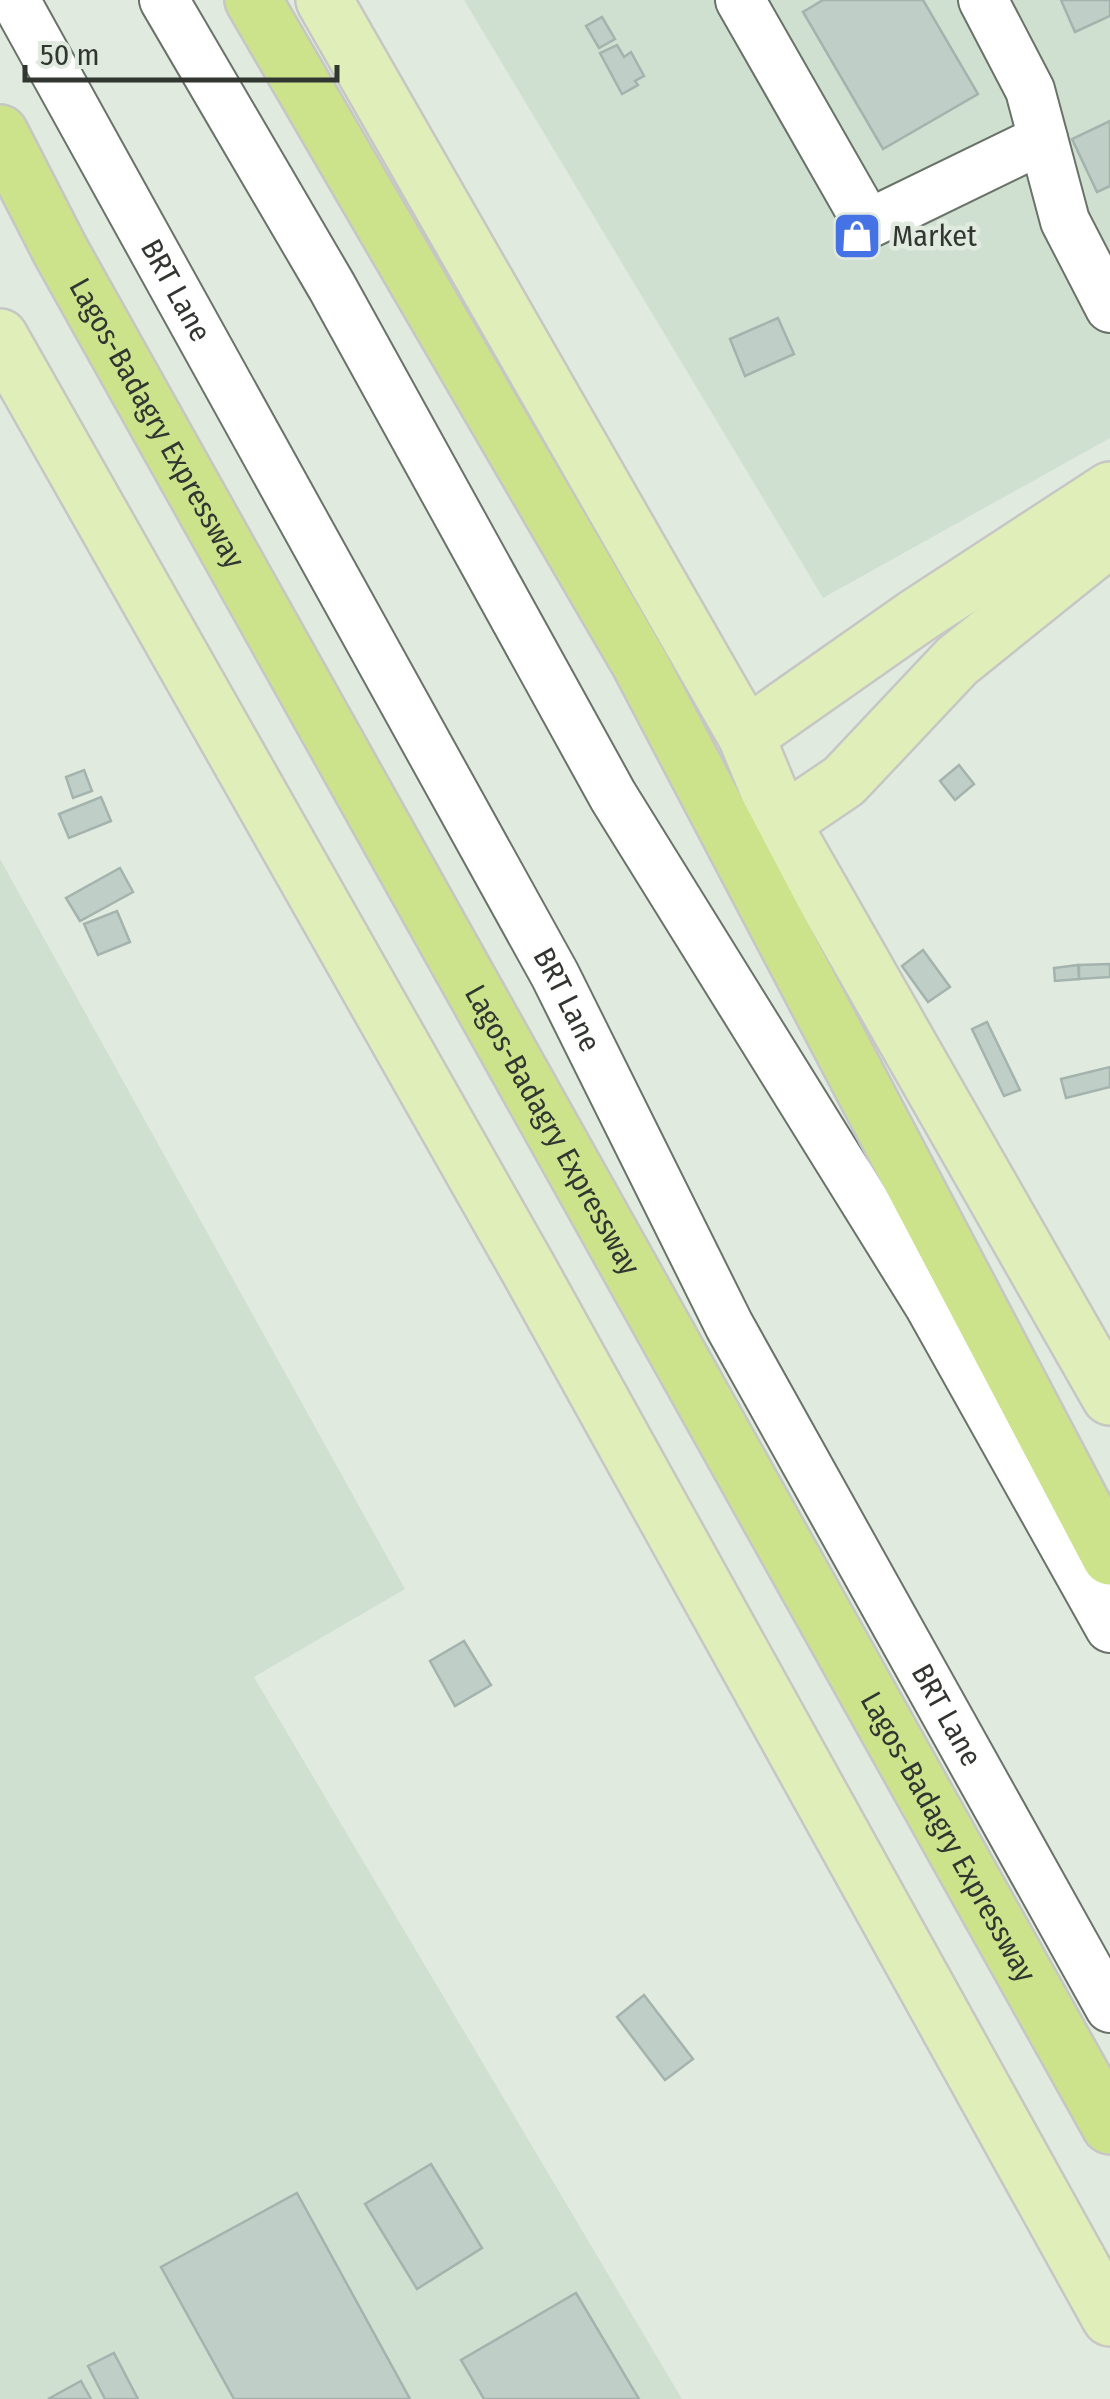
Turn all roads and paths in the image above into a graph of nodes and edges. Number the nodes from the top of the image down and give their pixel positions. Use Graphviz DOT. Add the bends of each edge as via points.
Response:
graph roads {
  1 [pos="15,0"];
  2 [pos="164,0"];
  3 [pos="253,0"];
  4 [pos="324,0"];
  5 [pos="740,0"];
  6 [pos="983,0"];
  7 [pos="0,133"];
  8 [pos="1044,139"];
  9 [pos="1110,308"];
  10 [pos="0,336"];
  11 [pos="1110,490"];
  12 [pos="1110,538"];
  13 [pos="746,736"];
  14 [pos="782,823"];
  15 [pos="1110,1397"];
  16 [pos="1110,1558"];
  17 [pos="1110,1628"];
  18 [pos="1110,2008"];
  19 [pos="1110,2126"];
  20 [pos="1110,2318"];
  1 -- 18 [label="lane, BRT Lane" via="555,975 729,1325"];
  2 -- 17 [label="lane" via="332,287 613,796 929,1305"];
  3 -- 16 [label="highway" via="640,664"];
  4 -- 13 [label="main road"];
  5 -- 8 [label="lane" via="868,224"];
  6 -- 8 [label="lane" via="1030,90"];
  7 -- 19 [label="highway, Lagos-Badagry Expressway"];
  8 -- 9 [label="lane" via="1066,220"];
  10 -- 20 [label="main road" via="530,1270"];
  11 -- 13 [label="main road"];
  12 -- 14 [label="main road" via="957,661 844,781"];
  13 -- 14 [label="main road"];
  14 -- 15 [label="main road"];
}
